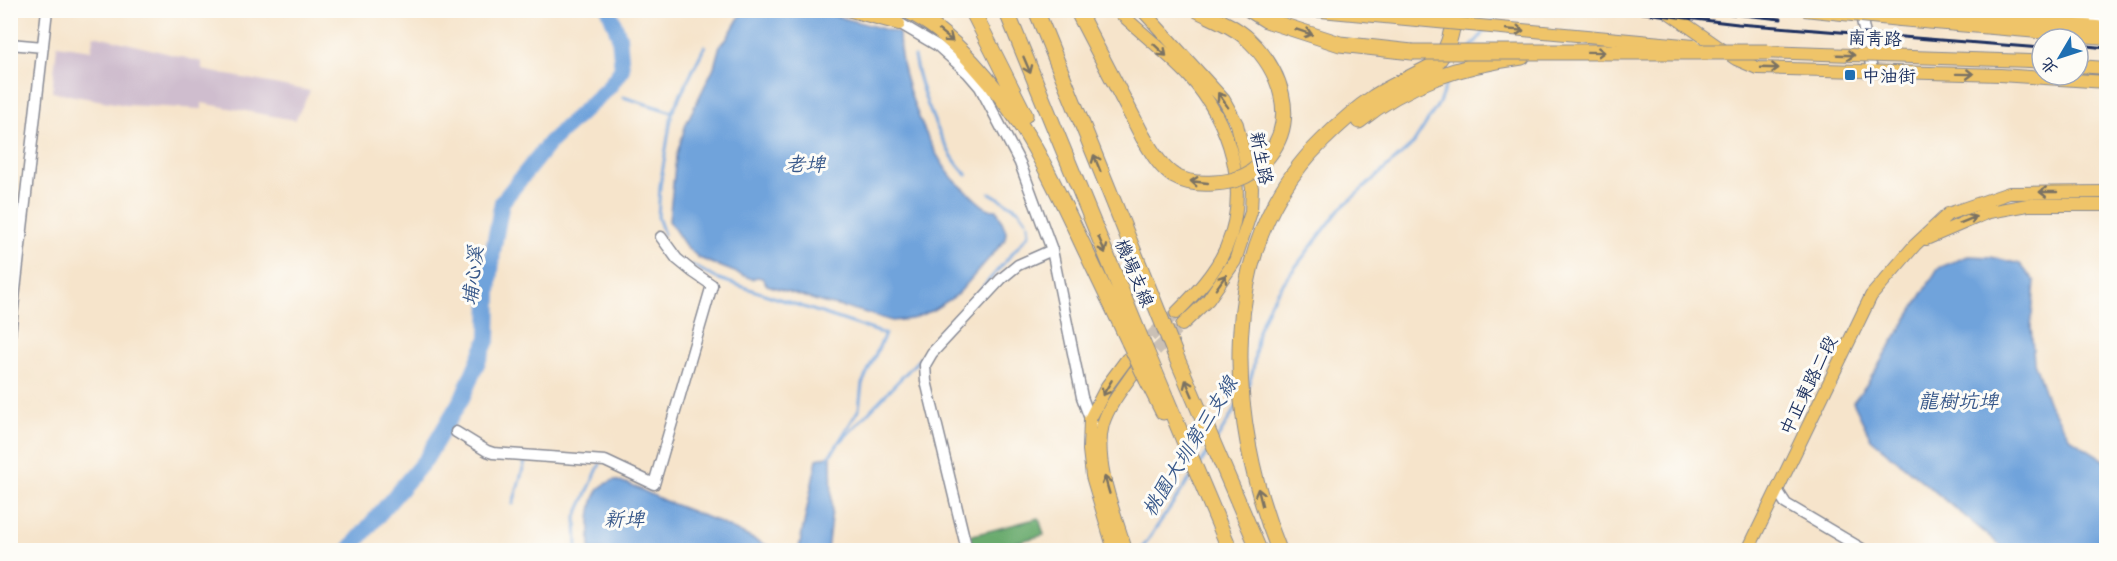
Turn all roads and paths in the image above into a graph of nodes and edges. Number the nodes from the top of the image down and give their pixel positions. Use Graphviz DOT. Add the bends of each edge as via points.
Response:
graph roads {
  1 [pos="47,10"];
  2 [pos="847,10"];
  3 [pos="877,10"];
  4 [pos="972,10"];
  5 [pos="1006,10"];
  6 [pos="1036,10"];
  7 [pos="1077,10"];
  8 [pos="1117,10"];
  9 [pos="1142,10"];
  10 [pos="1197,10"];
  11 [pos="1250,10"];
  12 [pos="1310,10"];
  13 [pos="1455,10"];
  14 [pos="1665,10"];
  15 [pos="1804,10"];
  16 [pos="1872,10"];
  17 [pos="1924,10"];
  18 [pos="2069,10"];
  19 [pos="1860,15"];
  20 [pos="2029,15"];
  21 [pos="902,17"];
  22 [pos="2106,17"];
  23 [pos="2106,28"];
  24 [pos="2106,38"];
  25 [pos="10,44"];
  26 [pos="43,47"];
  27 [pos="1560,51"];
  28 [pos="1767,52"];
  29 [pos="2030,62"];
  30 [pos="2090,67"];
  31 [pos="2106,68"];
  32 [pos="1872,70"];
  33 [pos="2106,82"];
  34 [pos="1042,160"];
  35 [pos="2106,192"];
  36 [pos="2106,205"];
  37 [pos="661,237"];
  38 [pos="1259,239"];
  39 [pos="1915,245"];
  40 [pos="1052,250"];
  41 [pos="1176,313"];
  42 [pos="1182,325"];
  43 [pos="10,334"];
  44 [pos="1134,337"];
  45 [pos="1127,358"];
  46 [pos="1145,375"];
  47 [pos="1090,419"];
  48 [pos="456,432"];
  49 [pos="1100,441"];
  50 [pos="1777,490"];
  51 [pos="1125,546"];
  52 [pos="967,550"];
  53 [pos="1114,550"];
  54 [pos="1229,550"];
  55 [pos="1259,550"];
  56 [pos="1279,550"];
  57 [pos="1748,550"];
  58 [pos="1864,550"];
  1 -- 26 [label="street"];
  2 -- 21 [label="main road"];
  3 -- 21 [label="street"];
  4 -- 34 [label="highway" via="1024,113"];
  5 -- 44 [label="highway, 機場支線, one-way"];
  55 -- 6 [label="highway, 機場支線, one-way, bridge"];
  10 -- 7 [label="highway, one-way, bridge" via="1249,40 1270,66 1283,93 1283,125 1272,152 1254,172 1225,183 1193,183 1174,176 1161,163"];
  8 -- 41 [label="main road, 新生路, one-way" via="1188,76 1217,118 1231,149 1237,215 1226,249"];
  42 -- 9 [label="main road, 新生路, one-way" via="1208,300 1235,261 1251,212 1252,188 1237,124 1224,100"];
  11 -- 27 [label="highway, one-way, bridge" via="1266,20 1340,44 1412,52"];
  12 -- 28 [label="main road, 南青路, one-way, bridge"];
  13 -- 38 [label="highway" via="1451,39 1439,60 1373,98 1322,141 1280,195"];
  14 -- 32 [label="main road, 南青路, one-way" via="1736,59 1757,68"];
  15 -- 24 [label="main road, 南青路, bridge"];
  16 -- 19 [label="main road"];
  17 -- 20 [label="main road"];
  18 -- 22 [label="street" via="2075,17"];
  19 -- 32 [label="street"];
  20 -- 23 [label="main road"];
  21 -- 34 [label="highway, one-way" via="932,24 947,37 990,81"];
  21 -- 40 [label="street" via="980,87 1020,163"];
  25 -- 26 [label="street"];
  26 -- 43 [label="street"];
  27 -- 28 [label="highway, one-way, bridge"];
  27 -- 38 [label="highway, bridge" via="1470,65 1390,99 1369,113 1309,169"];
  28 -- 29 [label="main road, 南青路, one-way, bridge"];
  30 -- 31 [label="main road"];
  32 -- 33 [label="main road, 南青路, one-way"];
  34 -- 44 [label="highway"];
  35 -- 39 [label="main road, 中正東路二段, one-way" via="2009,193 1948,214"];
  39 -- 36 [label="main road, 中正東路二段, one-way" via="1989,212 2028,205"];
  37 -- 48 [label="street" via="677,259 712,285 654,484 605,461 492,453"];
  56 -- 38 [label="highway, one-way" via="1265,517 1248,441 1239,352 1240,321"];
  39 -- 50 [label="main road, 中正東路二段" via="1871,296"];
  40 -- 47 [label="street" via="1082,398"];
  40 -- 52 [label="street" via="1018,265 1000,279 925,365"];
  44 -- 46 [label="highway, 機場支線, bridge"];
  45 -- 47 [label="main road, one-way"];
  46 -- 49 [label="main road" via="1116,398"];
  46 -- 54 [label="highway, 機場支線" via="1186,450"];
  47 -- 49 [label="street"];
  47 -- 53 [label="main road" via="1092,476"];
  51 -- 49 [label="main road, one-way" via="1103,473"];
  50 -- 57 [label="main road, 中正東路二段"];
  50 -- 58 [label="street" via="1786,504"];
}
